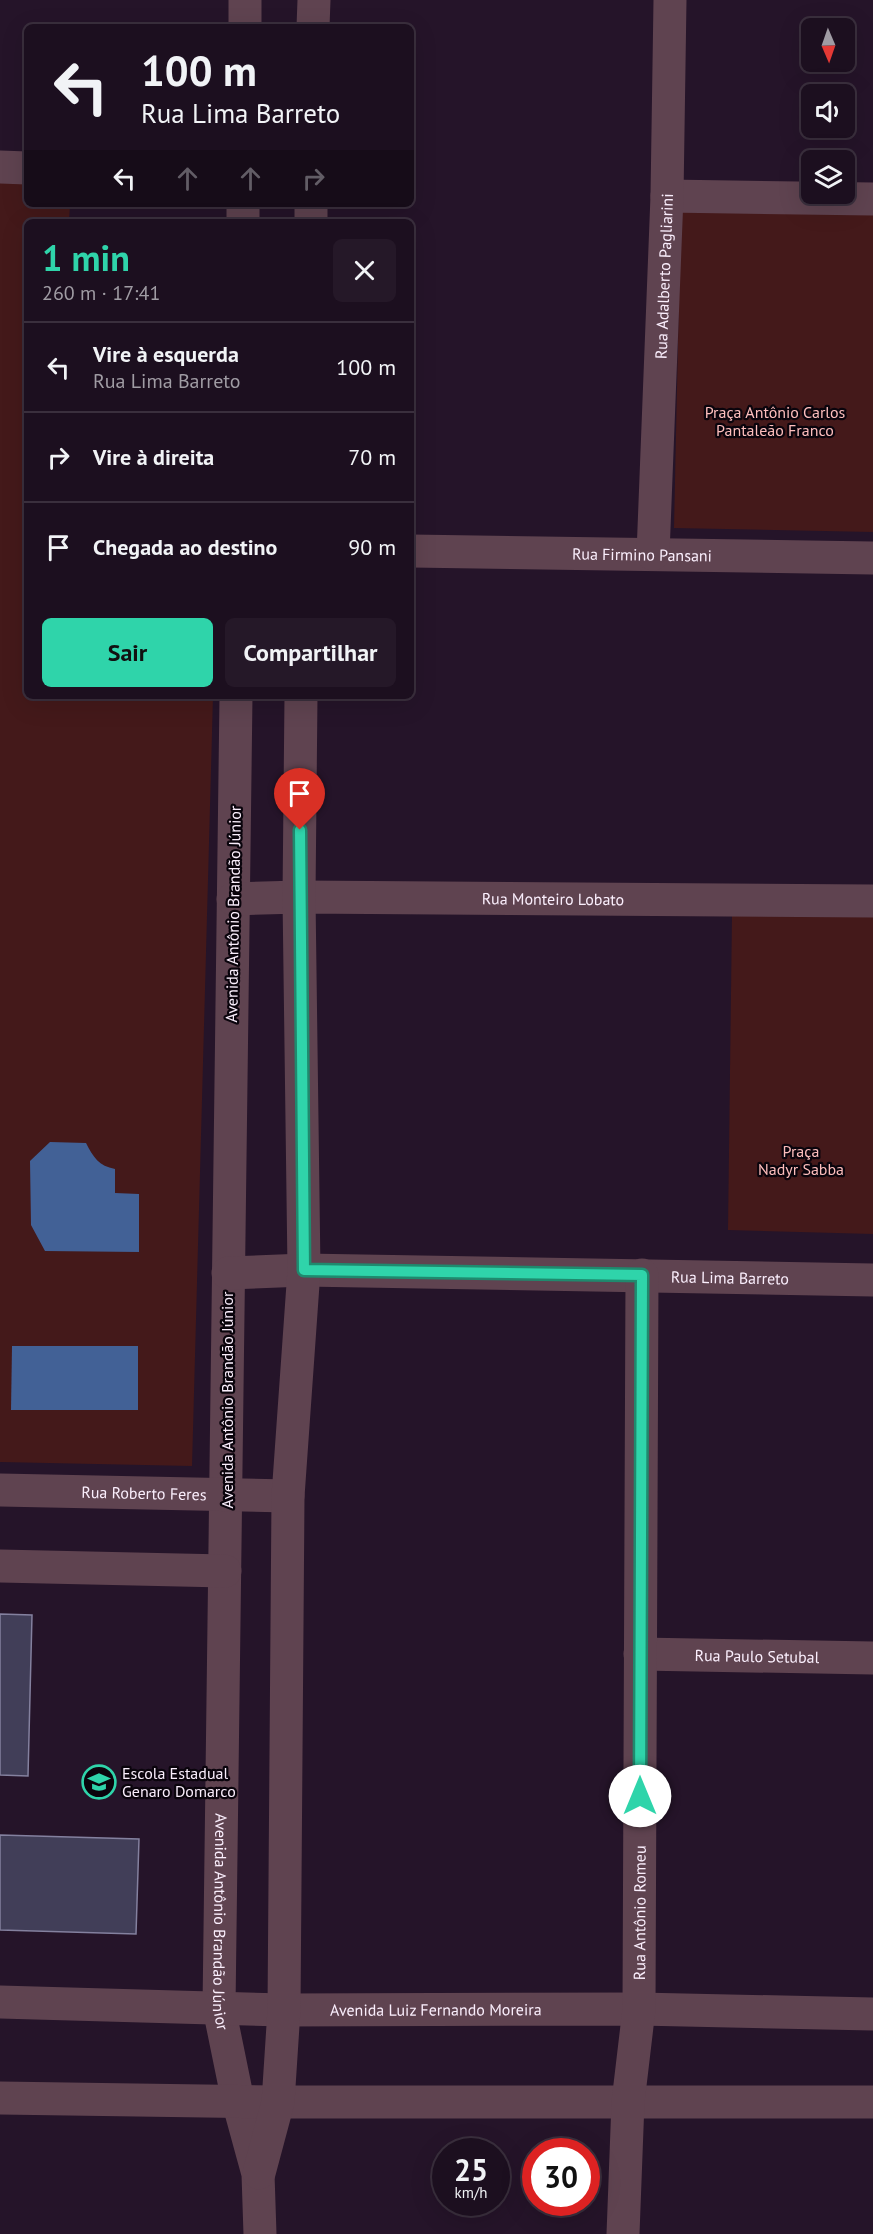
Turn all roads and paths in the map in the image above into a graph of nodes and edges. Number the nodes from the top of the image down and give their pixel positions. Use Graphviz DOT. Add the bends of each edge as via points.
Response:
graph roads {
  1 [pos="245,0"];
  2 [pos="314,0"];
  3 [pos="670,0"];
  4 [pos="245,24"];
  5 [pos="313,24"];
  6 [pos="0,167"];
  7 [pos="24,168"];
  8 [pos="667,196"];
  9 [pos="873,199"];
  10 [pos="414,551"];
  11 [pos="653,554"];
  12 [pos="873,558"];
  13 [pos="236,699"];
  14 [pos="301,699"];
  15 [pos="299,897"];
  16 [pos="233,899"];
  17 [pos="873,901"];
  18 [pos="304,1270"];
  19 [pos="228,1273"];
  20 [pos="642,1275"];
  21 [pos="873,1280"];
  22 [pos="0,1490"];
  23 [pos="226,1496"];
  24 [pos="288,1496"];
  25 [pos="0,1566"];
  26 [pos="225,1571"];
  27 [pos="640,1654"];
  28 [pos="873,1658"];
  29 [pos="0,2002"];
  30 [pos="219,2008"];
  31 [pos="639,2009"];
  32 [pos="284,2010"];
  33 [pos="873,2014"];
  34 [pos="0,2098"];
  35 [pos="238,2101"];
  36 [pos="278,2102"];
  37 [pos="628,2102"];
  38 [pos="873,2102"];
  39 [pos="258,2175"];
  40 [pos="260,2234"];
  41 [pos="623,2234"];
  1 -- 4 [label="street"];
  2 -- 5 [label="street"];
  3 -- 8 [label="street, Rua Adalberto Pagliarini"];
  6 -- 7 [label="street"];
  8 -- 9 [label="street"];
  8 -- 11 [label="street, Rua Adalberto Pagliarini"];
  10 -- 11 [label="street, Rua Firmino Pansani"];
  11 -- 12 [label="street, Rua Firmino Pansani"];
  13 -- 16 [label="street, Avenida Antônio Brandão Júnior"];
  14 -- 15 [label="street"];
  15 -- 16 [label="street, Rua Monteiro Lobato"];
  15 -- 17 [label="street, Rua Monteiro Lobato"];
  15 -- 18 [label="street"];
  16 -- 19 [label="street, Avenida Antônio Brandão Júnior"];
  18 -- 19 [label="street, Rua Lima Barreto"];
  18 -- 20 [label="street, Rua Lima Barreto"];
  18 -- 24 [label="street"];
  19 -- 23 [label="street, Avenida Antônio Brandão Júnior"];
  20 -- 21 [label="street, Rua Lima Barreto"];
  20 -- 27 [label="street, Rua Antônio Romeu"];
  22 -- 23 [label="street, Rua Roberto Feres"];
  23 -- 24 [label="street, Rua Roberto Feres"];
  23 -- 26 [label="street, Avenida Antônio Brandão Júnior"];
  24 -- 32 [label="street"];
  25 -- 26 [label="street"];
  26 -- 30 [label="street, Avenida Antônio Brandão Júnior"];
  27 -- 28 [label="street, Rua Paulo Setubal"];
  27 -- 31 [label="street, Rua Antônio Romeu"];
  29 -- 30 [label="street, Avenida Luiz Fernando Moreira"];
  30 -- 32 [label="street, Avenida Luiz Fernando Moreira"];
  30 -- 35 [label="street, Avenida Antônio Brandão Júnior"];
  31 -- 32 [label="street, Avenida Luiz Fernando Moreira"];
  31 -- 33 [label="street, Avenida Luiz Fernando Moreira"];
  31 -- 37 [label="street, Rua Antônio Romeu"];
  32 -- 36 [label="street"];
  34 -- 35 [label="street"];
  35 -- 36 [label="street"];
  35 -- 39 [label="street, Avenida Antônio Brandão Júnior"];
  36 -- 37 [label="street"];
  36 -- 39 [label="street"];
  37 -- 38 [label="street"];
  37 -- 41 [label="street, Rua Antônio Romeu"];
  39 -- 40 [label="street"];
}
